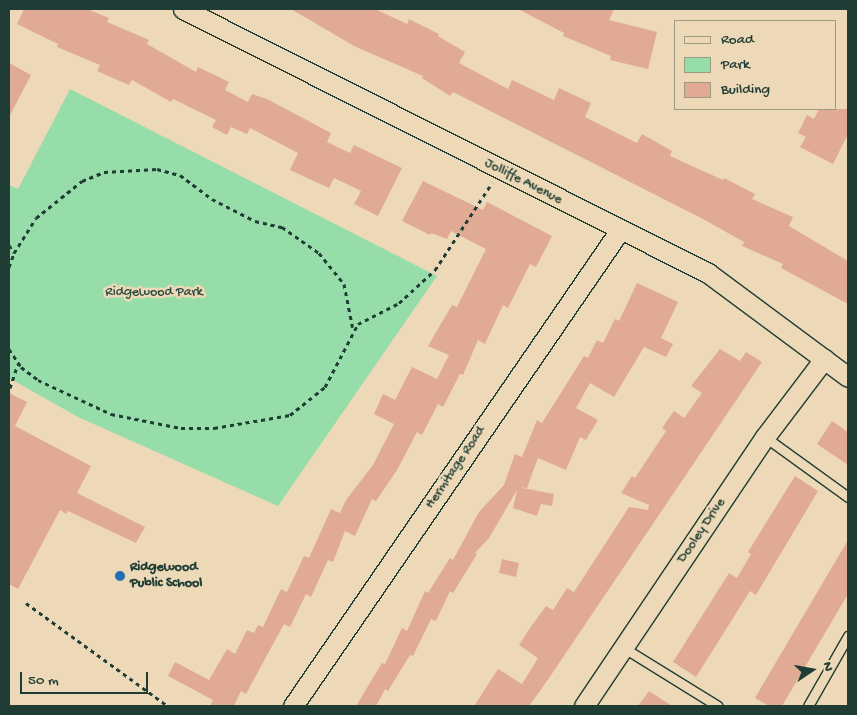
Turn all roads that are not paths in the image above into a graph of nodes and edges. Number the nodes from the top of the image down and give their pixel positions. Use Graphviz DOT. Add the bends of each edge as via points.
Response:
graph roads {
  1 [pos="183,9"];
  2 [pos="620,230"];
  3 [pos="824,358"];
  4 [pos="848,377"];
  5 [pos="765,438"];
  6 [pos="848,497"];
  7 [pos="848,636"];
  8 [pos="624,648"];
  9 [pos="293,706"];
  10 [pos="584,706"];
  11 [pos="718,706"];
  12 [pos="808,706"];
  1 -- 2 [label="street, Jolliffe Avenue"];
  2 -- 3 [label="street, Jolliffe Avenue" via="708,272"];
  2 -- 9 [label="street, Hermitage Road"];
  3 -- 4 [label="street, Jolliffe Avenue"];
  3 -- 5 [label="street, Dooley Drive"];
  5 -- 6 [label="lane"];
  5 -- 8 [label="street, Dooley Drive"];
  7 -- 12 [label="lane"];
  8 -- 10 [label="street, Dooley Drive"];
  8 -- 11 [label="lane"];
}
